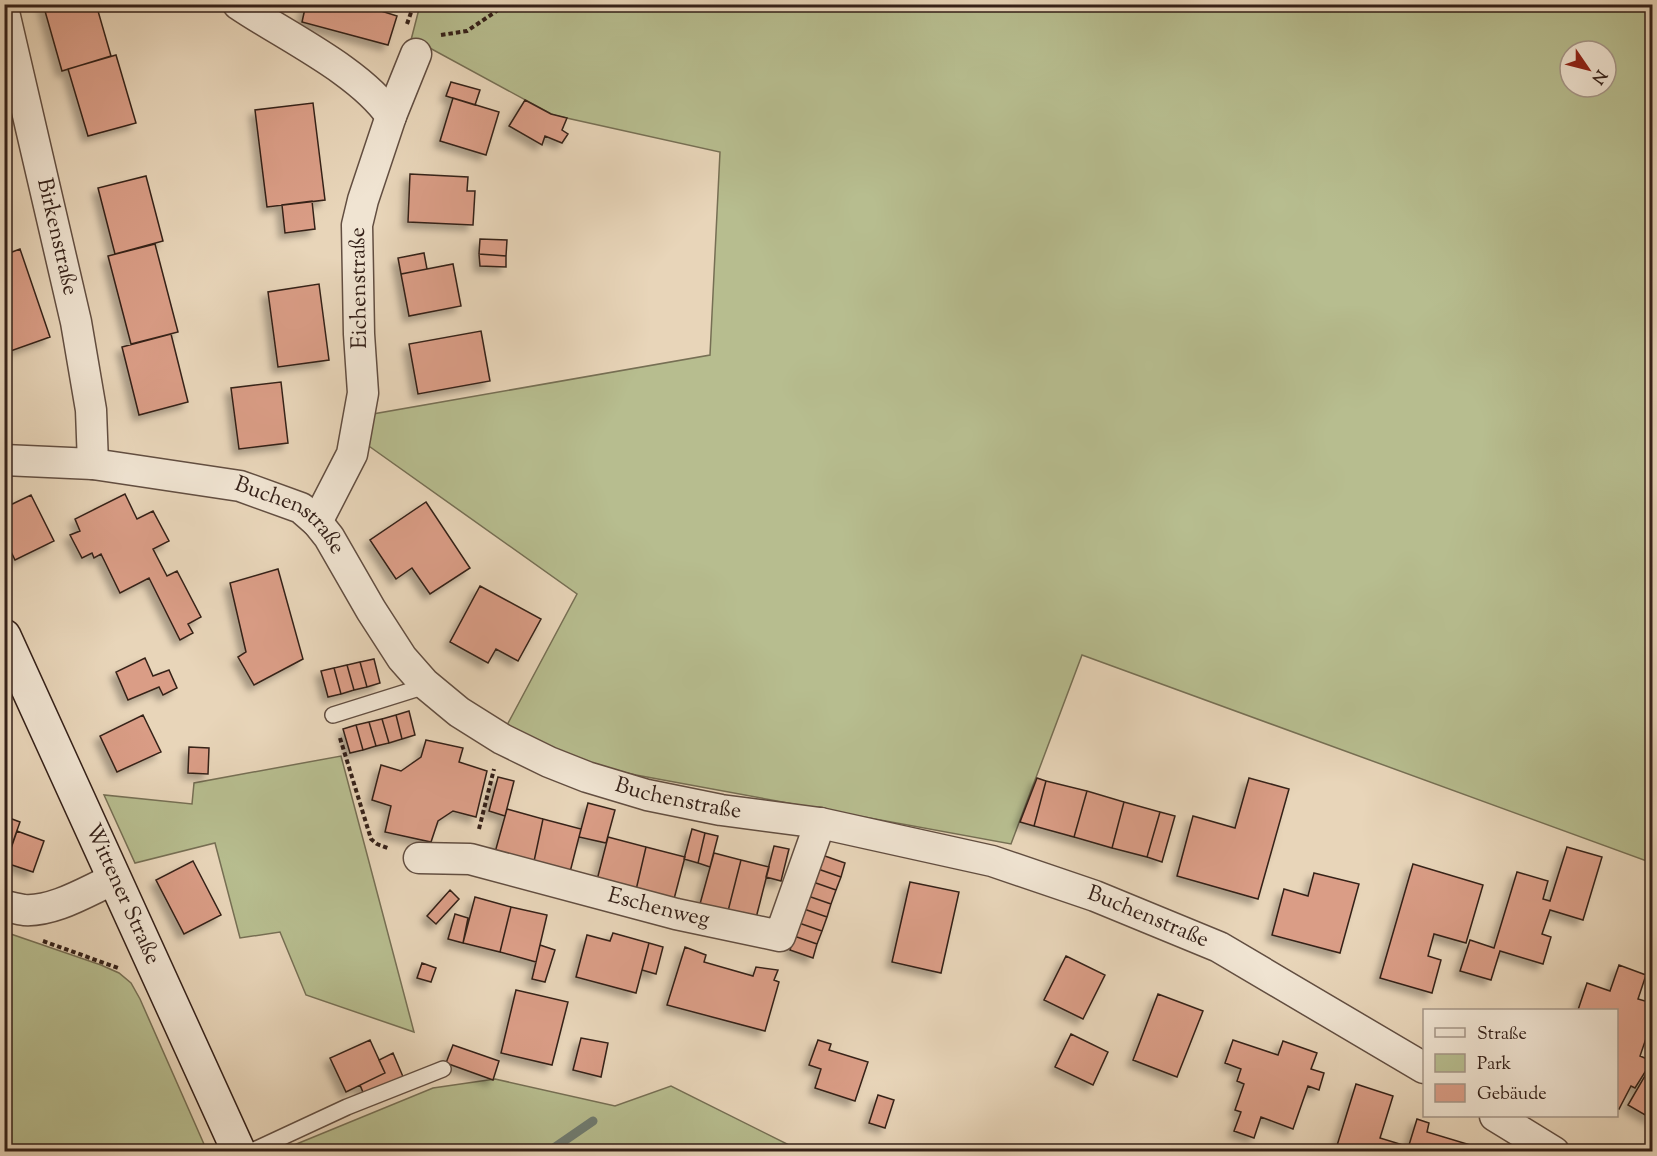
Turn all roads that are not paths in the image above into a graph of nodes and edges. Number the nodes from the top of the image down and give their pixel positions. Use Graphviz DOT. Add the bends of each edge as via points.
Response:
graph roads {
  1 [pos="238,4"];
  2 [pos="4,12"];
  3 [pos="413,60"];
  4 [pos="391,116"];
  5 [pos="4,460"];
  6 [pos="93,464"];
  7 [pos="317,522"];
  8 [pos="4,636"];
  9 [pos="424,683"];
  10 [pos="333,715"];
  11 [pos="820,823"];
  12 [pos="419,858"];
  13 [pos="114,879"];
  14 [pos="14,908"];
  15 [pos="1423,1067"];
  16 [pos="443,1069"];
  17 [pos="1497,1117"];
  18 [pos="239,1152"];
  19 [pos="250,1152"];
  20 [pos="1554,1152"];
  1 -- 4 [label="street" via="329,61 381,102"];
  2 -- 6 [label="street, Birkenstraße" via="76,322 91,410"];
  3 -- 4 [label="street, Eichenstraße"];
  4 -- 7 [label="street, Eichenstraße" via="357,225 363,393 352,454"];
  5 -- 6 [label="street, Buchenstraße"];
  6 -- 7 [label="street, Buchenstraße" via="240,486 301,508"];
  7 -- 9 [label="street, Buchenstraße" via="402,658"];
  8 -- 13 [label="main road, Wittener Straße"];
  9 -- 10 [label="lane" via="416,689"];
  9 -- 11 [label="street, Buchenstraße" via="502,740 587,777 647,795 721,810"];
  11 -- 12 [label="street, Eschenweg" via="780,936 676,914 470,859"];
  11 -- 15 [label="street, Buchenstraße" via="992,861 1095,896 1219,947"];
  13 -- 14 [label="street" via="41,909"];
  13 -- 18 [label="main road, Wittener Straße"];
  16 -- 19 [label="lane" via="347,1107"];
  17 -- 20 [label="street"];
}
